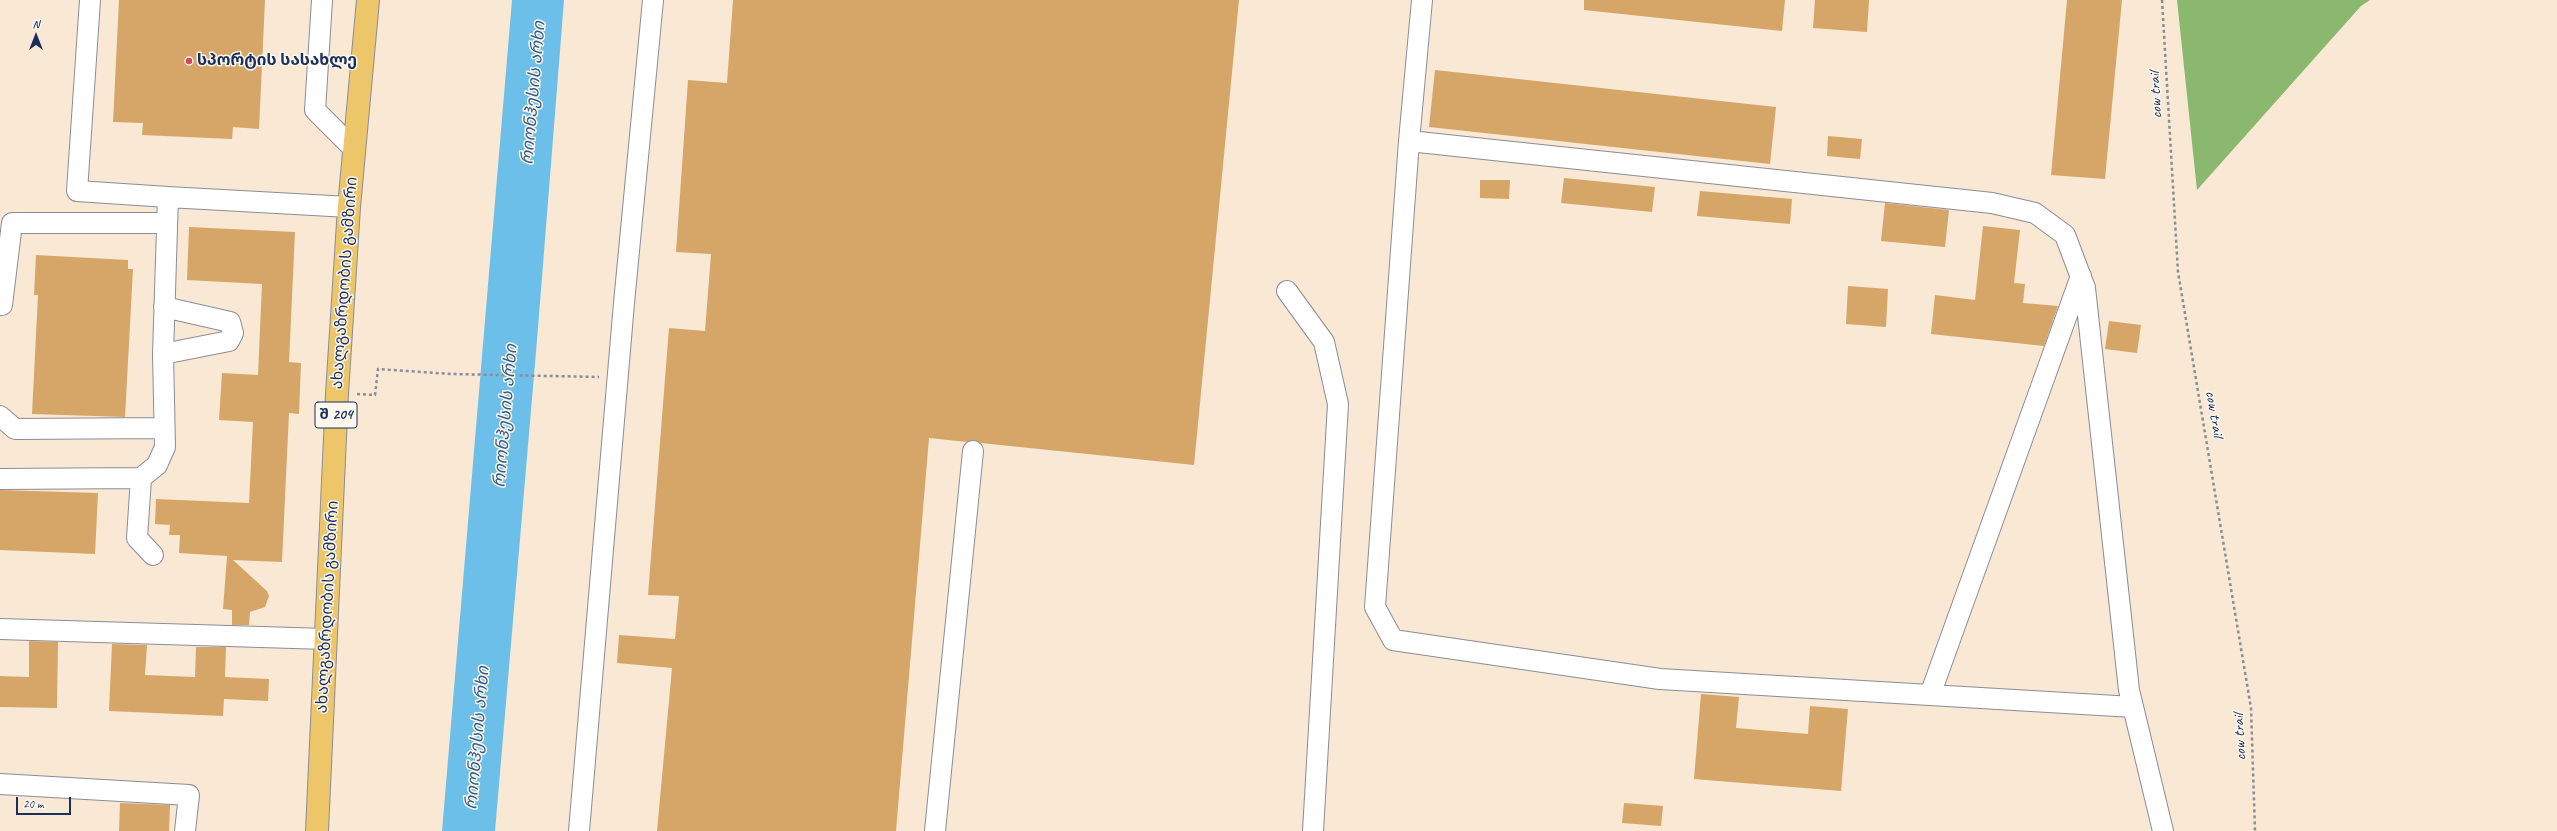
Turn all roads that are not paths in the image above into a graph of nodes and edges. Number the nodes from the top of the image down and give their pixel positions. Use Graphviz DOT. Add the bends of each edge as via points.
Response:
graph roads {
  1 [pos="90,0"];
  2 [pos="322,0"];
  3 [pos="368,0"];
  4 [pos="653,0"];
  5 [pos="1422,0"];
  6 [pos="1409,141"];
  7 [pos="354,148"];
  8 [pos="168,197"];
  9 [pos="349,207"];
  10 [pos="167,223"];
  11 [pos="2081,276"];
  12 [pos="1287,291"];
  13 [pos="164,307"];
  14 [pos="1,309"];
  15 [pos="163,354"];
  16 [pos="0,416"];
  17 [pos="164,428"];
  18 [pos="973,450"];
  19 [pos="141,478"];
  20 [pos="0,479"];
  21 [pos="153,555"];
  22 [pos="0,629"];
  23 [pos="326,639"];
  24 [pos="1930,695"];
  25 [pos="2133,707"];
  26 [pos="0,784"];
  27 [pos="185,831"];
  28 [pos="318,831"];
  29 [pos="579,831"];
  30 [pos="935,831"];
  31 [pos="1313,831"];
  32 [pos="2163,831"];
  1 -- 8 [label="lane" via="77,192"];
  2 -- 7 [label="lane" via="315,110"];
  3 -- 7 [label="main road, ახალგაზრდობის გამზირი / შ 204"];
  4 -- 29 [label="lane" via="624,303"];
  5 -- 6 [label="lane"];
  6 -- 11 [label="lane" via="1992,203 2035,213 2065,235"];
  6 -- 24 [label="lane" via="1375,606 1393,640 1660,679"];
  7 -- 9 [label="main road, ახალგაზრდობის გამზირი / შ 204"];
  8 -- 9 [label="lane"];
  8 -- 10 [label="lane"];
  9 -- 23 [label="main road, ახალგაზრდობის გამზირი / შ 204" via="337,394"];
  10 -- 13 [label="lane"];
  10 -- 14 [label="lane" via="12,223"];
  11 -- 24 [label="lane"];
  11 -- 25 [label="lane" via="2085,288"];
  12 -- 31 [label="lane" via="1324,342 1338,404"];
  13 -- 15 [label="lane"];
  13 -- 15 [label="lane" via="230,322 233,333 229,341"];
  15 -- 17 [label="lane"];
  16 -- 17 [label="lane" via="15,429"];
  17 -- 19 [label="lane" via="165,447 157,465"];
  18 -- 30 [label="lane"];
  19 -- 20 [label="lane"];
  19 -- 21 [label="lane" via="137,538"];
  22 -- 23 [label="lane"];
  23 -- 28 [label="main road, ახალგაზრდობის გამზირი / შ 204"];
  24 -- 25 [label="lane"];
  25 -- 32 [label="lane"];
  26 -- 27 [label="lane" via="189,795"];
}
